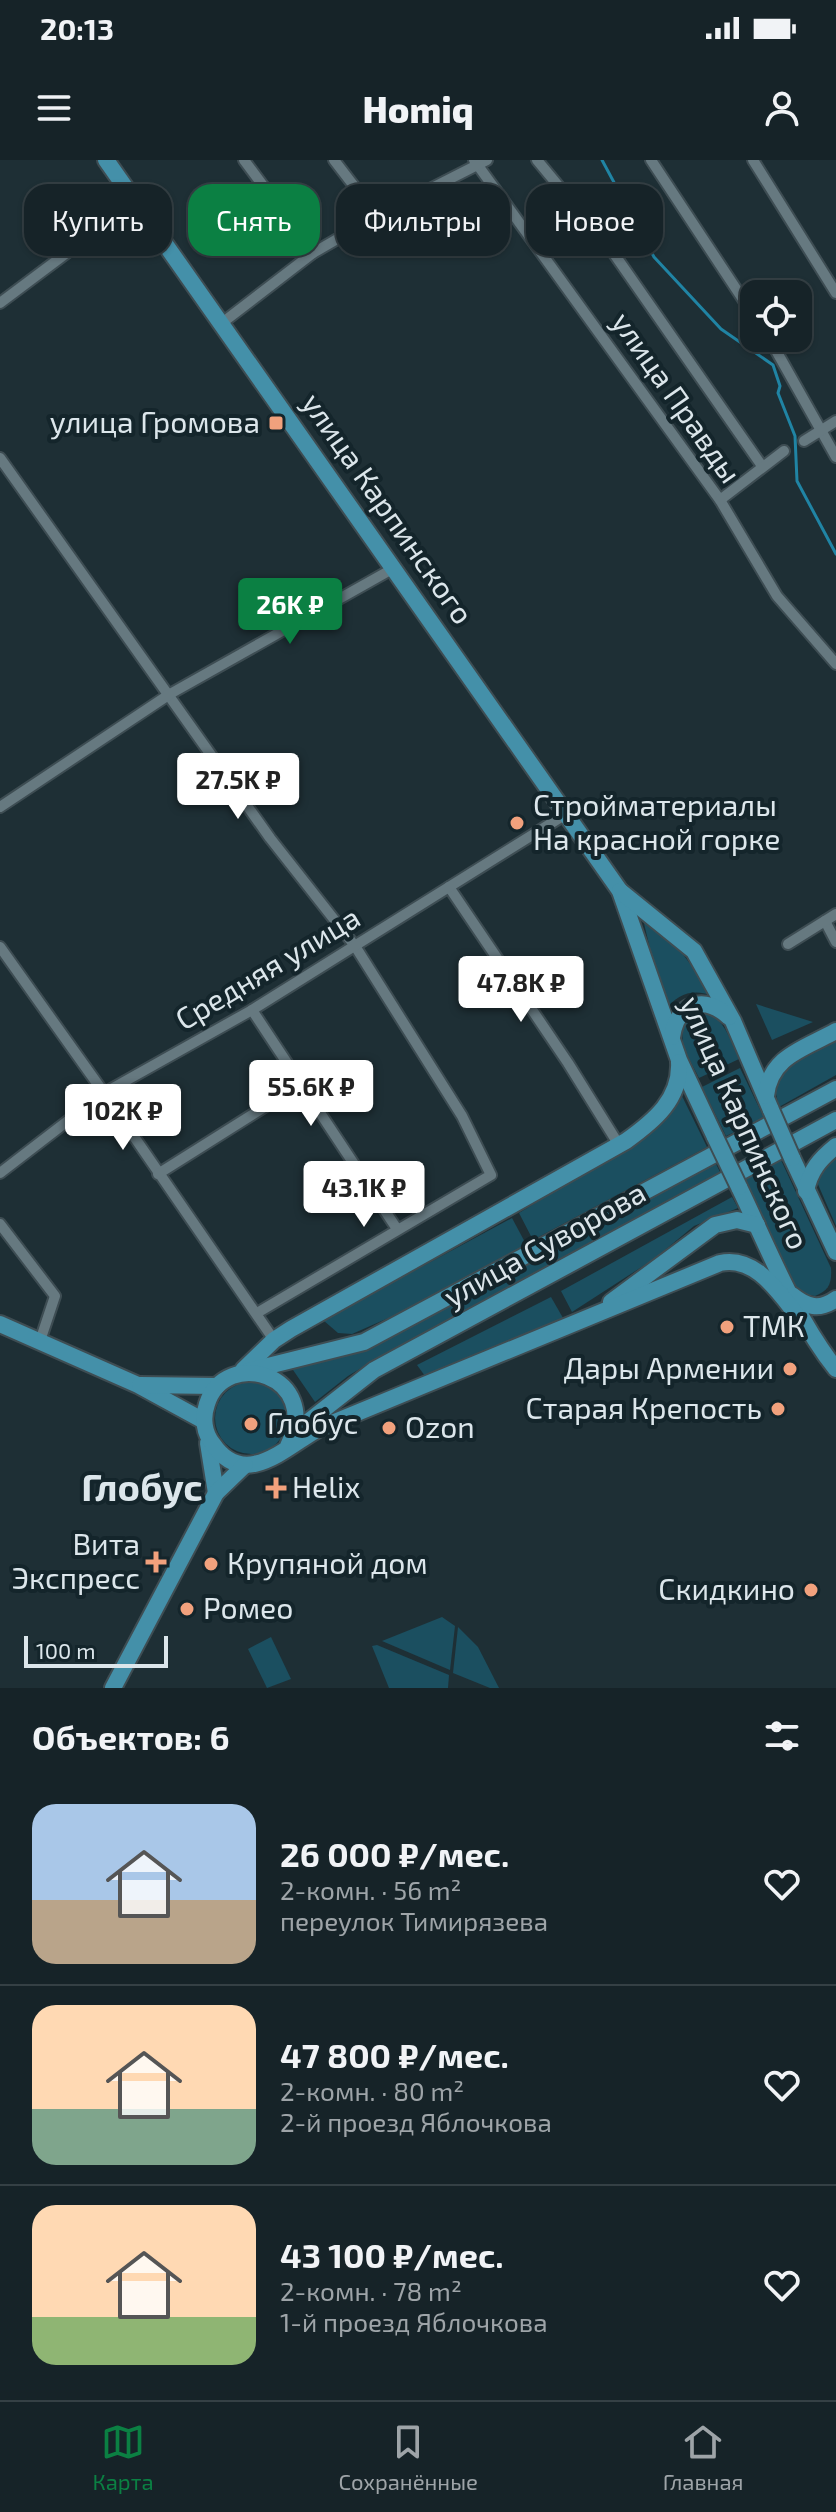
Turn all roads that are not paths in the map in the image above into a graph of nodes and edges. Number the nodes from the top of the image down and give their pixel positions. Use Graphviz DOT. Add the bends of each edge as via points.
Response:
graph roads {
  1 [pos="106,160"];
  2 [pos="244,160"];
  3 [pos="334,160"];
  4 [pos="537,160"];
  5 [pos="651,160"];
  6 [pos="753,160"];
  7 [pos="480,162"];
  8 [pos="124,184"];
  9 [pos="262,184"];
  10 [pos="352,184"];
  11 [pos="438,184"];
  12 [pos="172,252"];
  13 [pos="63,256"];
  14 [pos="309,256"];
  15 [pos="836,293"];
  16 [pos="740,295"];
  17 [pos="0,303"];
  18 [pos="222,323"];
  19 [pos="777,352"];
  20 [pos="836,421"];
  21 [pos="821,430"];
  22 [pos="804,441"];
  23 [pos="784,451"];
  24 [pos="836,457"];
  25 [pos="0,458"];
  26 [pos="762,466"];
  27 [pos="720,500"];
  28 [pos="394,568"];
  29 [pos="836,664"];
  30 [pos="170,694"];
  31 [pos="0,807"];
  32 [pos="566,814"];
  33 [pos="449,887"];
  34 [pos="620,891"];
  35 [pos="836,914"];
  36 [pos="825,921"];
  37 [pos="836,942"];
  38 [pos="788,944"];
  39 [pos="355,946"];
  40 [pos="0,947"];
  41 [pos="252,1010"];
  42 [pos="733,1021"];
  43 [pos="836,1031"];
  44 [pos="672,1039"];
  45 [pos="749,1057"];
  46 [pos="679,1060"];
  47 [pos="778,1063"];
  48 [pos="301,1084"];
  49 [pos="836,1089"];
  50 [pos="104,1093"];
  51 [pos="768,1104"];
  52 [pos="834,1121"];
  53 [pos="721,1143"];
  54 [pos="619,1145"];
  55 [pos="836,1146"];
  56 [pos="0,1173"];
  57 [pos="158,1174"];
  58 [pos="806,1191"];
  59 [pos="0,1224"];
  60 [pos="757,1225"];
  61 [pos="397,1229"];
  62 [pos="836,1252"];
  63 [pos="792,1295"];
  64 [pos="836,1299"];
  65 [pos="257,1313"];
  66 [pos="591,1317"];
  67 [pos="801,1320"];
  68 [pos="0,1324"];
  69 [pos="274,1340"];
  70 [pos="40,1341"];
  71 [pos="836,1369"];
  72 [pos="239,1374"];
  73 [pos="138,1385"];
  74 [pos="217,1386"];
  75 [pos="206,1429"];
  76 [pos="292,1439"];
  77 [pos="245,1465"];
  78 [pos="216,1493"];
  79 [pos="113,1688"];
  1 -- 8 [label="main road, улица Карпинского"];
  2 -- 9 [label="street"];
  3 -- 10 [label="street"];
  4 -- 26 [label="street" via="610,248"];
  5 -- 16 [label="street"];
  6 -- 15 [label="street"];
  7 -- 11 [label="street"];
  7 -- 27 [label="street, улица Правды"];
  12 -- 18 [label="main road, улица Карпинского"];
  13 -- 17 [label="street"];
  14 -- 18 [label="street"];
  18 -- 28 [label="main road, улица Карпинского"];
  19 -- 21 [label="street"];
  20 -- 21 [label="street"];
  21 -- 22 [label="street"];
  21 -- 24 [label="street"];
  23 -- 26 [label="street"];
  25 -- 30 [label="street"];
  26 -- 27 [label="street"];
  27 -- 29 [label="street, улица Правды" via="777,596"];
  28 -- 30 [label="street"];
  28 -- 32 [label="main road, улица Карпинского"];
  30 -- 31 [label="street"];
  30 -- 39 [label="street" via="270,838"];
  32 -- 33 [label="street, Средняя улица"];
  32 -- 34 [label="main road, улица Карпинского"];
  33 -- 39 [label="street, Средняя улица"];
  33 -- 54 [label="street"];
  34 -- 42 [label="main road, улица Карпинского" via="694,951"];
  34 -- 44 [label="main road, улица Карпинского"];
  35 -- 36 [label="street"];
  36 -- 37 [label="street"];
  36 -- 38 [label="street"];
  39 -- 41 [label="street, Средняя улица"];
  39 -- 61 [label="street" via="462,1116 491,1175"];
  40 -- 50 [label="street"];
  41 -- 48 [label="street"];
  41 -- 50 [label="street, Средняя улица"];
  42 -- 44 [label="main road" via="711,1005 690,1006 674,1023"];
  42 -- 45 [label="main road, улица Карпинского"];
  43 -- 47 [label="main road"];
  44 -- 46 [label="main road, улица Карпинского"];
  45 -- 47 [label="main road"];
  45 -- 51 [label="main road, улица Карпинского"];
  46 -- 53 [label="main road, улица Карпинского"];
  46 -- 54 [label="main road" via="680,1077 664,1109"];
  47 -- 51 [label="main road" via="767,1082"];
  48 -- 57 [label="street"];
  48 -- 61 [label="street"];
  49 -- 53 [label="main road, улица Суворова"];
  50 -- 56 [label="street, Средняя улица"];
  50 -- 57 [label="street"];
  51 -- 58 [label="main road, улица Карпинского, bridge"];
  52 -- 76 [label="main road, улица Суворова" via="374,1370"];
  53 -- 60 [label="main road, улица Карпинского, bridge"];
  53 -- 72 [label="main road, улица Суворова" via="364,1342"];
  54 -- 69 [label="main road"];
  55 -- 58 [label="main road" via="813,1169"];
  57 -- 65 [label="street"];
  58 -- 62 [label="main road, улица Карпинского"];
  59 -- 70 [label="street" via="55,1296"];
  60 -- 63 [label="main road, улица Карпинского"];
  60 -- 66 [label="main road" via="737,1220 715,1225"];
  61 -- 65 [label="street"];
  63 -- 64 [label="main road" via="816,1307"];
  63 -- 67 [label="main road, улица Карпинского"];
  65 -- 69 [label="street"];
  66 -- 67 [label="main road" via="731,1261 747,1264 766,1278"];
  66 -- 76 [label="main road"];
  67 -- 71 [label="main road, улица Карпинского"];
  68 -- 70 [label="main road"];
  69 -- 72 [label="main road"];
  70 -- 73 [label="main road"];
  72 -- 74 [label="main road"];
  72 -- 76 [label="main road" via="261,1373 290,1394 296,1410"];
  73 -- 74 [label="main road"];
  73 -- 75 [label="main road"];
  74 -- 75 [label="main road" via="207,1402"];
  75 -- 77 [label="main road" via="218,1453"];
  75 -- 78 [label="main road"];
  76 -- 77 [label="main road" via="276,1458"];
  77 -- 78 [label="main road"];
  78 -- 79 [label="main road"];
}
